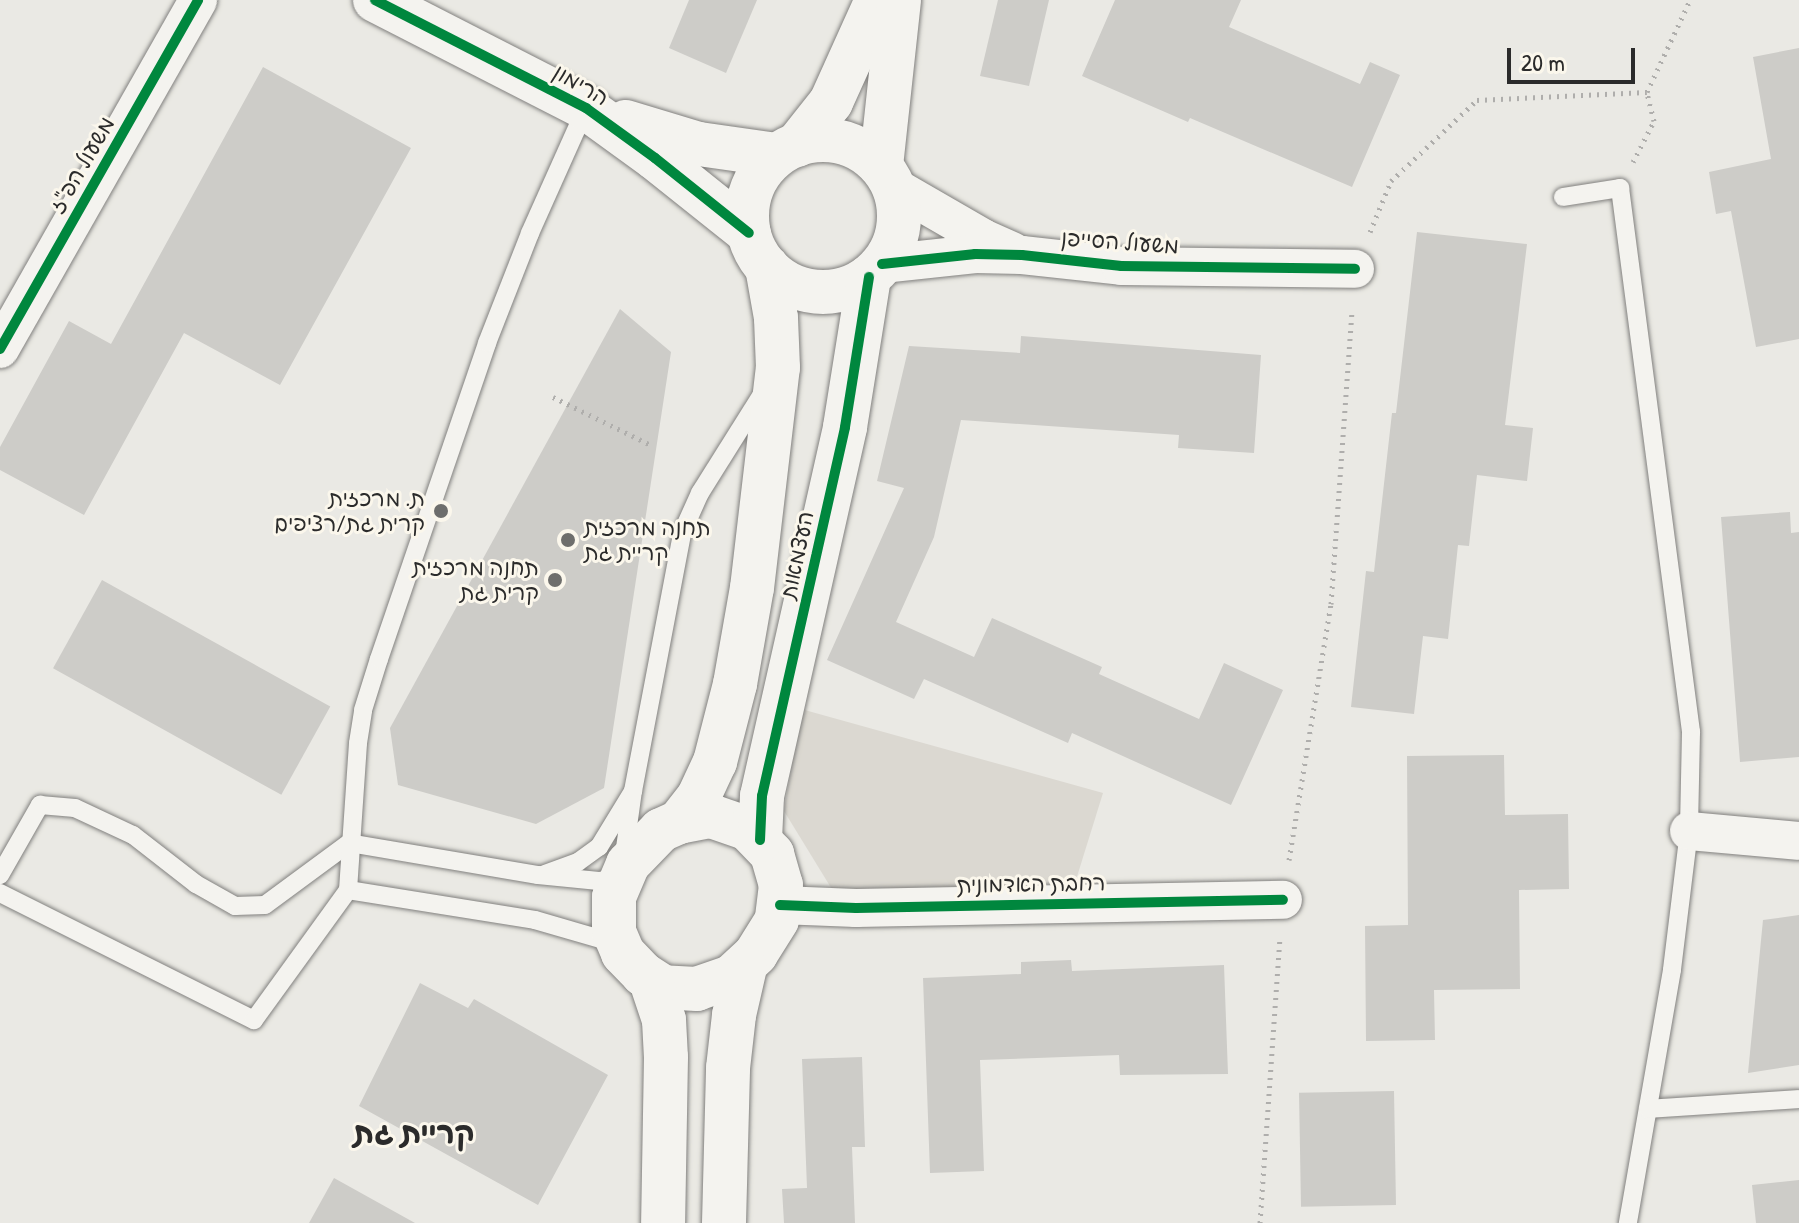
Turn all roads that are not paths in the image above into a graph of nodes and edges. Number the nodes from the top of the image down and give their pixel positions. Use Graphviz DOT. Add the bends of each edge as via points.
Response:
graph roads {
  1 [pos="198,0"];
  2 [pos="877,0"];
  3 [pos="899,0"];
  4 [pos="400,5"];
  5 [pos="586,108"];
  6 [pos="787,150"];
  7 [pos="887,176"];
  8 [pos="1563,197"];
  9 [pos="758,250"];
  10 [pos="1022,255"];
  11 [pos="1355,269"];
  12 [pos="876,270"];
  13 [pos="0,349"];
  14 [pos="778,368"];
  15 [pos="633,791"];
  16 [pos="679,822"];
  17 [pos="1689,831"];
  18 [pos="760,840"];
  19 [pos="1799,841"];
  20 [pos="349,843"];
  21 [pos="0,875"];
  22 [pos="538,875"];
  23 [pos="621,877"];
  24 [pos="348,890"];
  25 [pos="0,893"];
  26 [pos="1283,900"];
  27 [pos="780,905"];
  28 [pos="618,944"];
  29 [pos="745,967"];
  30 [pos="651,981"];
  31 [pos="1799,1099"];
  32 [pos="1648,1109"];
  33 [pos="663,1223"];
  34 [pos="724,1223"];
  35 [pos="1628,1223"];
  1 -- 13 [label="street, משעול הפ\"ז"];
  2 -- 6 [label="street" via="831,102"];
  3 -- 7 [label="street"];
  4 -- 5 [label="street, הרימון"];
  5 -- 6 [label="street, הרימון" via="699,144"];
  5 -- 9 [label="street, הרימון" via="655,158"];
  5 -- 20 [label="lane" via="508,287 363,710"];
  6 -- 7 [label="street" via="819,140 843,142 864,151"];
  6 -- 9 [label="street" via="751,190 747,211"];
  7 -- 10 [label="street, משעול הסייפן" via="983,238"];
  7 -- 12 [label="street" via="898,226 893,246"];
  8 -- 17 [label="lane" via="1620,188 1691,732"];
  9 -- 12 [label="street" via="784,282 805,290 849,287"];
  9 -- 14 [label="street, העצמאות" via="776,318"];
  10 -- 11 [label="street, משעול הסייפן" via="1121,266"];
  10 -- 12 [label="street, משעול הסייפן" via="975,254"];
  12 -- 18 [label="street, העצמאות" via="762,796"];
  14 -- 15 [label="lane" via="700,493 682,533"];
  14 -- 16 [label="street, העצמאות" via="735,684 715,762"];
  15 -- 22 [label="lane" via="599,847 556,872"];
  15 -- 23 [label="lane"];
  16 -- 18 [label="street" via="711,816 731,821"];
  16 -- 23 [label="street" via="638,851"];
  17 -- 19 [label="street"];
  17 -- 32 [label="lane"];
  18 -- 27 [label="street" via="778,870"];
  20 -- 21 [label="lane" via="265,905 235,906 196,884 133,835 75,808 40,805"];
  20 -- 22 [label="lane"];
  20 -- 24 [label="lane"];
  22 -- 23 [label="lane" via="575,880"];
  23 -- 28 [label="street" via="613,916"];
  24 -- 25 [label="lane" via="254,1020"];
  24 -- 28 [label="lane" via="535,920"];
  26 -- 27 [label="street, רחבת האדמונית"];
  27 -- 29 [label="street" via="770,937"];
  28 -- 30 [label="street"];
  29 -- 30 [label="street" via="697,989"];
  29 -- 34 [label="street" via="728,1068"];
  30 -- 33 [label="street" via="664,1020 666,1057"];
  31 -- 32 [label="lane"];
  32 -- 35 [label="lane"];
}
